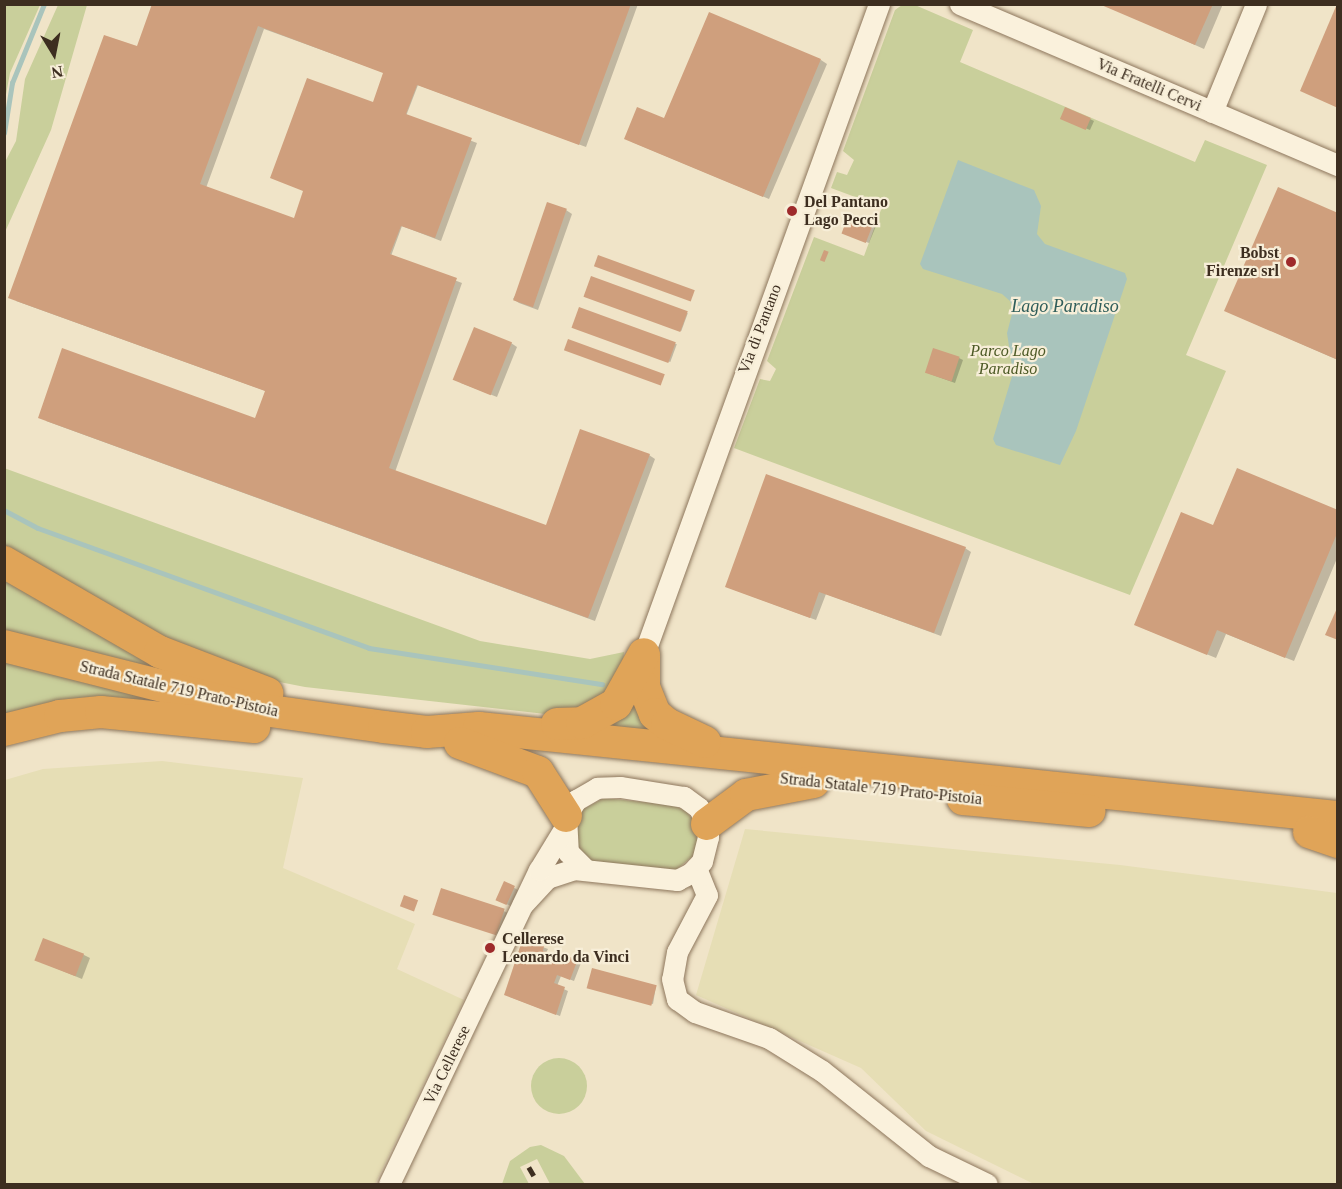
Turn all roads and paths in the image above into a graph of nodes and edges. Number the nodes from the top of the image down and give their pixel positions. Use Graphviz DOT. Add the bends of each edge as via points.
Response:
graph roads {
  1 [pos="879,4"];
  2 [pos="960,4"];
  3 [pos="1256,4"];
  4 [pos="1212,112"];
  5 [pos="1338,165"];
  6 [pos="4,562"];
  7 [pos="4,646"];
  8 [pos="644,654"];
  9 [pos="384,727"];
  10 [pos="4,730"];
  11 [pos="470,735"];
  12 [pos="733,753"];
  13 [pos="814,782"];
  14 [pos="1338,806"];
  15 [pos="1338,817"];
  16 [pos="565,822"];
  17 [pos="707,824"];
  18 [pos="1322,830"];
  19 [pos="584,868"];
  20 [pos="696,868"];
  21 [pos="523,904"];
  22 [pos="389,1185"];
  23 [pos="987,1185"];
  1 -- 8 [label="street, Via di Pantano"];
  2 -- 4 [label="street, Via Fratelli Cervi"];
  3 -- 4 [label="street"];
  4 -- 5 [label="street, Via Fratelli Cervi"];
  6 -- 9 [label="highway" via="160,652 240,685"];
  7 -- 9 [label="highway, Strada Statale 719 Prato-Pistoia" via="249,708"];
  8 -- 11 [label="highway" via="620,699 595,718 582,723"];
  8 -- 12 [label="highway" via="644,687 655,714 676,729"];
  9 -- 10 [label="highway" via="280,729 101,712 60,716"];
  9 -- 11 [label="highway, Strada Statale 719 Prato-Pistoia"];
  11 -- 12 [label="highway, Strada Statale 719 Prato-Pistoia"];
  11 -- 13 [label="highway, Strada Statale 719 Prato-Pistoia"];
  11 -- 16 [label="highway" via="538,772"];
  12 -- 18 [label="highway, Strada Statale 719 Prato-Pistoia"];
  13 -- 17 [label="highway" via="746,795"];
  13 -- 18 [label="highway, Strada Statale 719 Prato-Pistoia"];
  14 -- 18 [label="highway"];
  15 -- 18 [label="highway, Strada Statale 719 Prato-Pistoia"];
  16 -- 17 [label="street" via="584,794 597,788 620,787 684,796 699,808"];
  16 -- 19 [label="street" via="568,852"];
  16 -- 21 [label="street"];
  17 -- 20 [label="street" via="705,851"];
  19 -- 20 [label="street" via="677,880"];
  19 -- 21 [label="street" via="547,878"];
  20 -- 23 [label="street" via="707,895 684,934 672,979 673,990 686,1006 769,1038 822,1071 929,1156"];
  21 -- 22 [label="street, Via Cellerese"];
}
